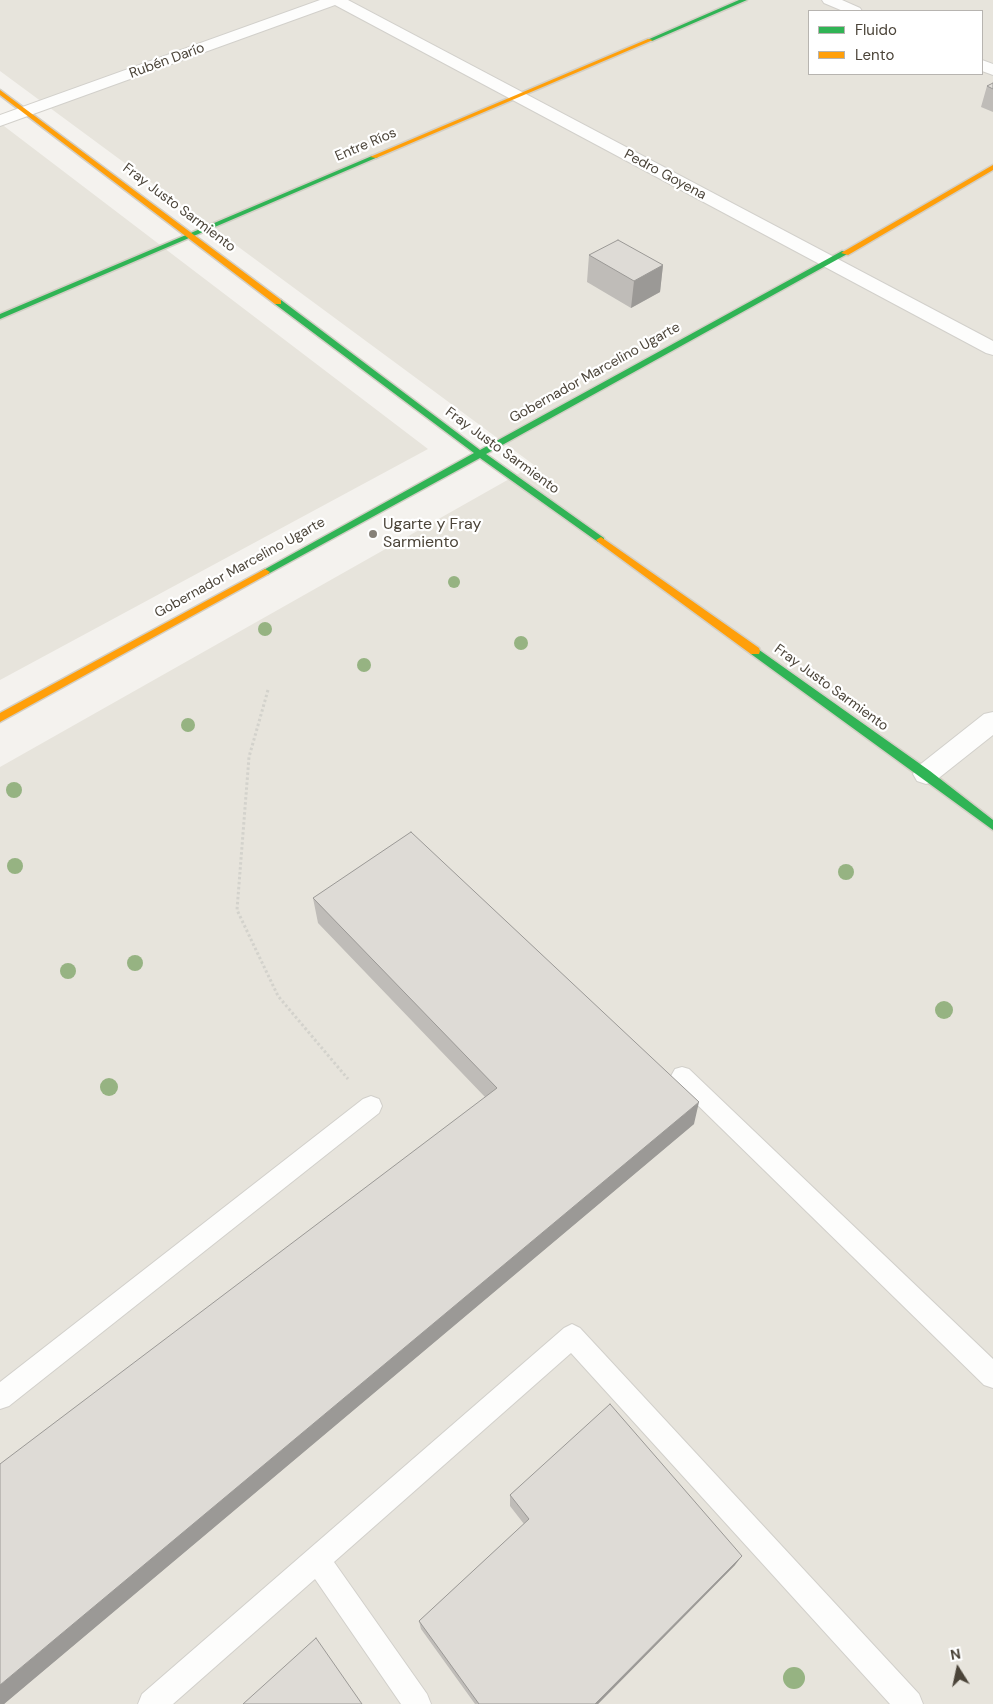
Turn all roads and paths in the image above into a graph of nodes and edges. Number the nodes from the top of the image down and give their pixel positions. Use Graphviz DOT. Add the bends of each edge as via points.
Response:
graph roads {
  1 [pos="336,0"];
  2 [pos="744,0"];
  3 [pos="829,0"];
  4 [pos="853,10"];
  5 [pos="0,92"];
  6 [pos="519,96"];
  7 [pos="27,112"];
  8 [pos="0,121"];
  9 [pos="993,167"];
  10 [pos="190,235"];
  11 [pos="829,263"];
  12 [pos="0,317"];
  13 [pos="993,349"];
  14 [pos="479,454"];
  15 [pos="268,690"];
  16 [pos="2,714"];
  17 [pos="993,721"];
  18 [pos="926,774"];
  19 [pos="993,826"];
  20 [pos="682,1076"];
  21 [pos="371,1106"];
  22 [pos="993,1376"];
  23 [pos="0,1398"];
  24 [pos="317,1560"];
  25 [pos="152,1704"];
  26 [pos="417,1704"];
  27 [pos="909,1704"];
  1 -- 6 [label="street, Pedro Goyena"];
  1 -- 7 [label="street, Rubén Darío"];
  2 -- 6 [label="street, Entre Ríos"];
  3 -- 4 [label="street"];
  5 -- 7 [label="street, Fray Justo Sarmiento"];
  6 -- 10 [label="street, Entre Ríos"];
  6 -- 11 [label="street, Pedro Goyena"];
  7 -- 8 [label="street, Rubén Darío"];
  7 -- 10 [label="street, Fray Justo Sarmiento"];
  9 -- 11 [label="street, Gobernador Marcelino Ugarte"];
  10 -- 12 [label="street, Entre Ríos"];
  10 -- 14 [label="street, Fray Justo Sarmiento"];
  11 -- 13 [label="street, Pedro Goyena"];
  11 -- 14 [label="street, Gobernador Marcelino Ugarte"];
  14 -- 16 [label="street, Gobernador Marcelino Ugarte"];
  14 -- 18 [label="street, Fray Justo Sarmiento"];
  15 -- 21 [label="path" via="249,757 237,910 278,996"];
  17 -- 18 [label="street"];
  18 -- 19 [label="street, Fray Justo Sarmiento"];
  20 -- 22 [label="lane"];
  21 -- 23 [label="lane"];
  24 -- 25 [label="lane"];
  24 -- 26 [label="lane"];
  24 -- 27 [label="lane" via="572,1336"];
}
